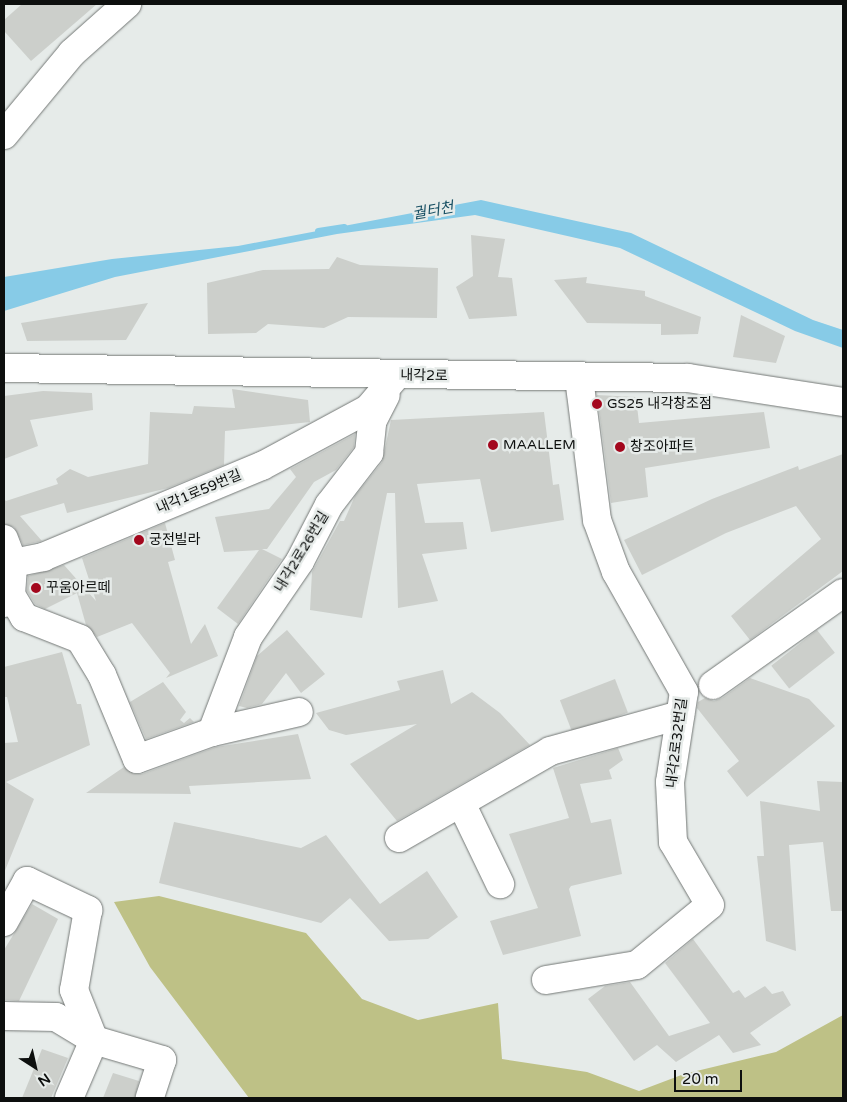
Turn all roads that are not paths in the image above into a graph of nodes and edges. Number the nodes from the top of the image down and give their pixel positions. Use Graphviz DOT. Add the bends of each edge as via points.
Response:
graph roads {
  1 [pos="128,4"];
  2 [pos="4,135"];
  3 [pos="4,368"];
  4 [pos="396,376"];
  5 [pos="579,378"];
  6 [pos="843,402"];
  7 [pos="8,551"];
  8 [pos="843,593"];
  9 [pos="7,599"];
  10 [pos="713,684"];
  11 [pos="299,712"];
  12 [pos="680,715"];
  13 [pos="212,732"];
  14 [pos="462,805"];
  15 [pos="399,838"];
  16 [pos="500,884"];
  17 [pos="4,922"];
  18 [pos="546,980"];
  19 [pos="4,1016"];
  20 [pos="94,1040"];
  21 [pos="69,1098"];
  22 [pos="150,1098"];
  1 -- 2 [label="street" via="72,53"];
  3 -- 4 [label="street, 내각2로"];
  4 -- 5 [label="street, 내각2로"];
  4 -- 7 [label="street, 내각1로59번길" via="368,409 262,466 44,557"];
  4 -- 13 [label="street, 내각2로26번길" via="372,422 370,453 329,506 300,561 248,637"];
  5 -- 6 [label="street, 내각2로" via="688,378"];
  5 -- 12 [label="street, 내각2로32번길" via="597,520 616,572 684,692"];
  7 -- 9 [label="street, 내각1로59번길"];
  8 -- 10 [label="street"];
  9 -- 13 [label="street, 내각1로59번길" via="24,617 80,639 102,675 137,759"];
  11 -- 13 [label="street, 내각1로59번길"];
  12 -- 14 [label="street" via="550,752"];
  12 -- 18 [label="street, 내각2로32번길" via="670,782 673,842 710,905 637,965"];
  14 -- 15 [label="street"];
  14 -- 16 [label="street"];
  17 -- 20 [label="street" via="27,881 88,910 74,990"];
  19 -- 20 [label="street" via="56,1017"];
  20 -- 21 [label="street"];
  20 -- 22 [label="street" via="162,1060"];
}
